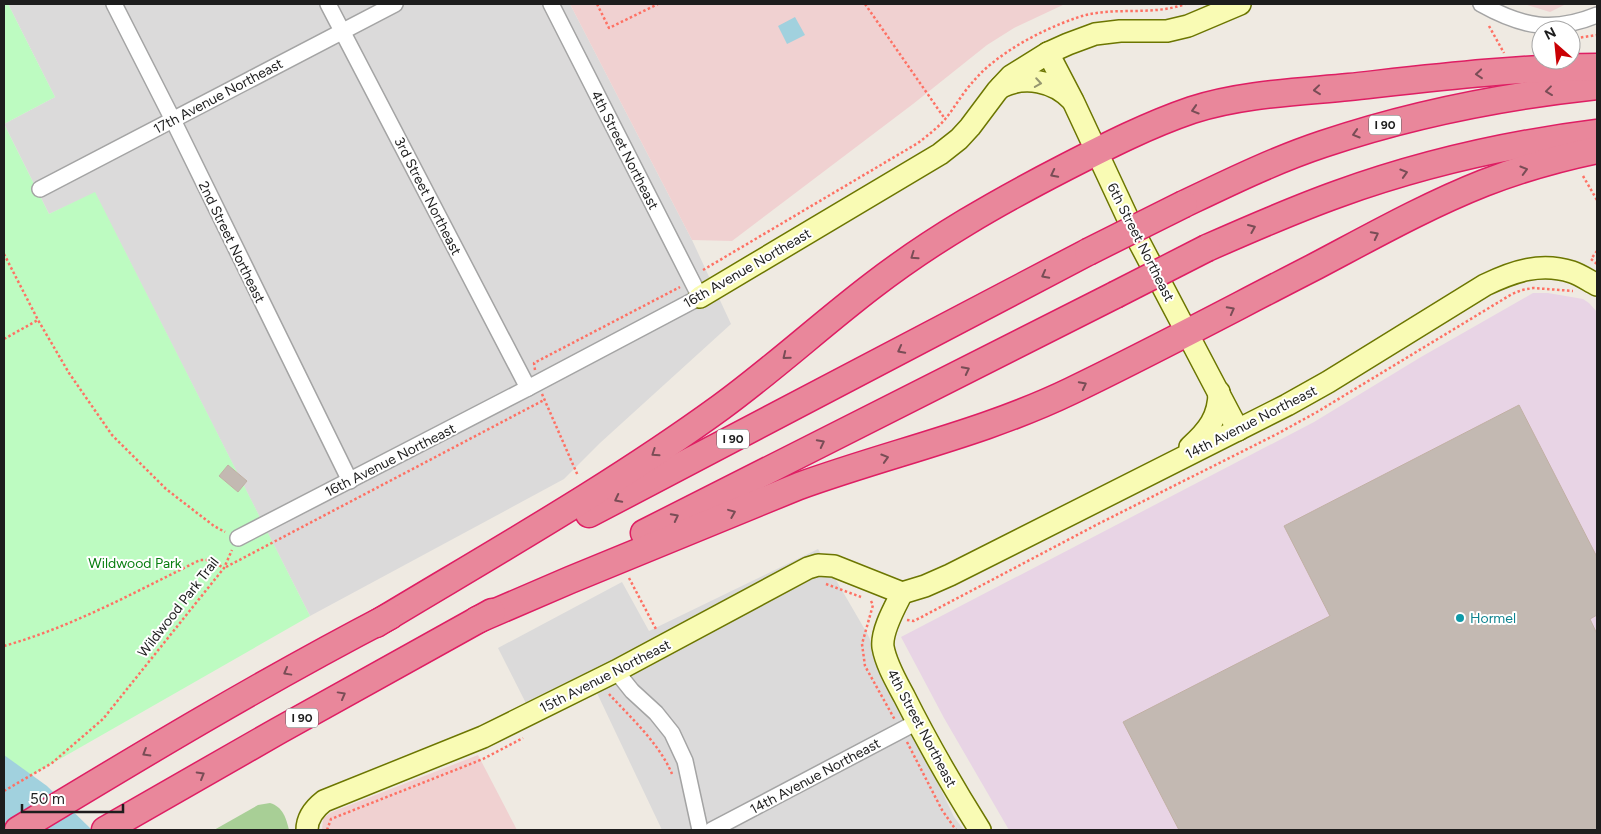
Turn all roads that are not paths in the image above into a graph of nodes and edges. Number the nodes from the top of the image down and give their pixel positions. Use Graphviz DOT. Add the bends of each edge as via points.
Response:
graph roads {
  1 [pos="114,4"];
  2 [pos="328,4"];
  3 [pos="395,4"];
  4 [pos="551,4"];
  5 [pos="1240,4"];
  6 [pos="1481,4"];
  7 [pos="1597,15"];
  8 [pos="342,31"];
  9 [pos="1048,53"];
  10 [pos="1597,67"];
  11 [pos="1597,86"];
  12 [pos="999,89"];
  13 [pos="1073,101"];
  14 [pos="173,120"];
  15 [pos="1597,133"];
  16 [pos="1597,150"];
  17 [pos="1097,152"];
  18 [pos="40,189"];
  19 [pos="1597,285"];
  20 [pos="695,288"];
  21 [pos="1188,332"];
  22 [pos="528,388"];
  23 [pos="1218,392"];
  24 [pos="1238,430"];
  25 [pos="1167,465"];
  26 [pos="350,481"];
  27 [pos="238,538"];
  28 [pos="902,593"];
  29 [pos="477,620"];
  30 [pos="376,624"];
  31 [pos="616,671"];
  32 [pos="909,727"];
  33 [pos="308,824"];
  34 [pos="18,830"];
  35 [pos="105,830"];
  36 [pos="700,830"];
  37 [pos="712,830"];
  38 [pos="980,830"];
  1 -- 14 [label="street, 2nd Street Northeast"];
  2 -- 8 [label="street, 3rd Street Northeast"];
  3 -- 8 [label="street, 17th Avenue Northeast"];
  4 -- 20 [label="street, 4th Street Northeast"];
  5 -- 9 [label="street, 16th Avenue Northeast" via="1188,26 1167,31 1095,34"];
  6 -- 7 [label="street" via="1505,17 1558,27"];
  8 -- 14 [label="street, 17th Avenue Northeast"];
  8 -- 22 [label="street, 3rd Street Northeast"];
  9 -- 12 [label="street, 16th Avenue Northeast" via="1011,76"];
  9 -- 13 [label="street, 6th Street Northeast"];
  10 -- 17 [label="highway, one-way" via="1471,75 1235,100 1168,119"];
  11 -- 30 [label="highway, I 90, one-way, bridge" via="1506,98 1420,116 1373,128 1276,162 1088,252"];
  12 -- 13 [label="street, one-way" via="1017,82 1040,82 1058,88"];
  12 -- 20 [label="street, 16th Avenue Northeast" via="970,127 940,154"];
  13 -- 17 [label="street, 6th Street Northeast"];
  14 -- 18 [label="street, 17th Avenue Northeast"];
  14 -- 26 [label="street, 2nd Street Northeast"];
  29 -- 15 [label="highway, I 90, one-way, bridge" via="1207,248 1340,193 1411,171 1523,144"];
  21 -- 16 [label="highway, one-way" via="1454,196 1517,172"];
  17 -- 21 [label="street, 6th Street Northeast" via="1122,209"];
  17 -- 30 [label="highway, one-way" via="1020,191 937,240 871,287 763,375 681,436 600,489"];
  19 -- 24 [label="street, 14th Avenue Northeast" via="1573,273 1547,268 1507,274 1328,382"];
  20 -- 22 [label="street, 16th Avenue Northeast"];
  21 -- 23 [label="street, 6th Street Northeast"];
  29 -- 21 [label="highway, one-way" via="800,486 970,432 1031,409"];
  22 -- 26 [label="street, 16th Avenue Northeast"];
  23 -- 24 [label="street, 6th Street Northeast"];
  23 -- 25 [label="street" via="1214,421 1205,433"];
  24 -- 25 [label="street, 14th Avenue Northeast"];
  25 -- 28 [label="street, 14th Avenue Northeast" via="950,575"];
  26 -- 27 [label="street, 16th Avenue Northeast"];
  28 -- 31 [label="street, 15th Avenue Northeast" via="834,566 818,565"];
  28 -- 32 [label="street, 4th Street Northeast" via="888,621 883,645"];
  35 -- 29 [label="highway, I 90, one-way"];
  30 -- 34 [label="highway, I 90, one-way" via="190,727"];
  31 -- 33 [label="street, 15th Avenue Northeast" via="483,737 324,801 316,808"];
  31 -- 36 [label="street" via="672,734 685,761"];
  32 -- 37 [label="street, 14th Avenue Northeast"];
  32 -- 38 [label="street, 4th Street Northeast"];
}
